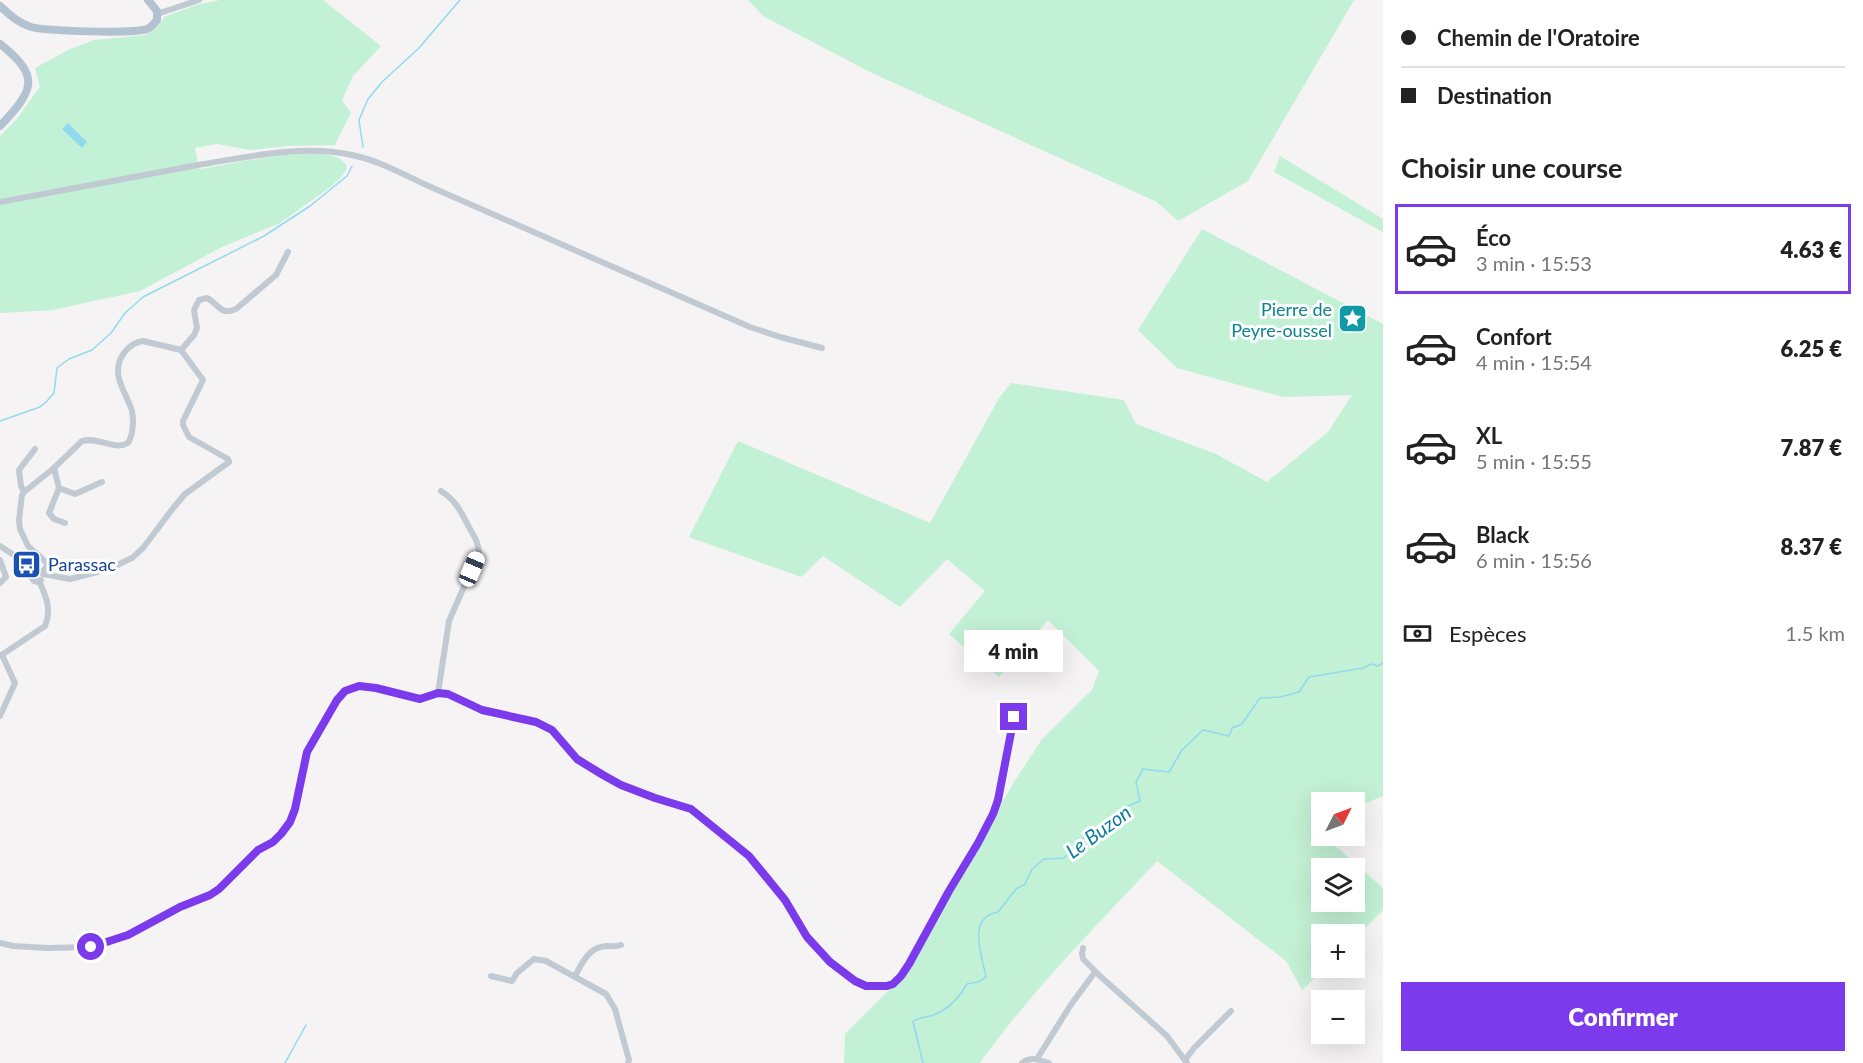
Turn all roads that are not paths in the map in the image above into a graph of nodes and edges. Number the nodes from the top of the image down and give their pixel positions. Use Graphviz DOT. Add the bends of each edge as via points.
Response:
graph roads {
  1 [pos="148,0"];
  2 [pos="199,0"];
  3 [pos="0,6"];
  4 [pos="157,14"];
  5 [pos="0,44"];
  6 [pos="0,126"];
  7 [pos="0,202"];
  8 [pos="288,252"];
  9 [pos="822,348"];
  10 [pos="181,350"];
  11 [pos="35,449"];
  12 [pos="54,468"];
  13 [pos="102,482"];
  14 [pos="59,488"];
  15 [pos="441,491"];
  16 [pos="24,492"];
  17 [pos="65,523"];
  18 [pos="0,546"];
  19 [pos="0,560"];
  20 [pos="20,560"];
  21 [pos="41,572"];
  22 [pos="31,576"];
  23 [pos="39,582"];
  24 [pos="0,584"];
  25 [pos="1,656"];
  26 [pos="438,693"];
  27 [pos="0,716"];
  28 [pos="1014,717"];
  29 [pos="0,943"];
  30 [pos="621,945"];
  31 [pos="1083,948"];
  32 [pos="1095,972"];
  33 [pos="491,976"];
  34 [pos="575,976"];
  35 [pos="1231,1011"];
  36 [pos="1037,1059"];
  37 [pos="1186,1061"];
  38 [pos="628,1063"];
  39 [pos="1022,1063"];
  40 [pos="1049,1063"];
  1 -- 4 [label="main road"];
  2 -- 4 [label="street"];
  3 -- 4 [label="main road" via="18,22 52,30 142,30 154,24"];
  5 -- 6 [label="main road" via="25,69 29,84 23,101"];
  7 -- 9 [label="street" via="282,151 352,155 750,327"];
  8 -- 10 [label="street" via="276,275 236,309 228,312 211,299 199,300 194,310 197,328"];
  10 -- 12 [label="street" via="143,340 128,348 118,370 132,412 130,441 119,446 85,440"];
  10 -- 21 [label="street" via="203,380 183,421 185,432 229,462 185,494 132,558 76,578"];
  11 -- 16 [label="street" via="19,470"];
  12 -- 14 [label="street"];
  12 -- 16 [label="street"];
  13 -- 14 [label="street" via="75,494"];
  14 -- 17 [label="street" via="49,513"];
  15 -- 26 [label="street" via="463,513 478,541 479,552 449,621"];
  16 -- 21 [label="street" via="19,525 28,546 47,564"];
  18 -- 20 [label="street"];
  19 -- 24 [label="street" via="6,577"];
  20 -- 21 [label="street"];
  20 -- 22 [label="street"];
  21 -- 22 [label="street" via="34,571"];
  21 -- 23 [label="street" via="43,578"];
  22 -- 23 [label="street"];
  23 -- 25 [label="street" via="48,606 45,626"];
  25 -- 27 [label="street" via="15,683"];
  26 -- 28 [label="street" via="482,710 536,722 552,730 577,759 621,785 691,809 749,856 785,900 807,937 830,962 847,976 876,987 893,984 901,976 993,814"];
  26 -- 29 [label="street" via="420,699 359,686 345,691 307,752 290,822 273,842 258,850 210,895 128,935 91,947"];
  30 -- 34 [label="street" via="598,947 590,952"];
  31 -- 32 [label="street" via="1083,959"];
  32 -- 36 [label="street"];
  32 -- 37 [label="street" via="1167,1036"];
  33 -- 34 [label="street" via="512,981 534,959"];
  34 -- 38 [label="street" via="610,1000"];
  35 -- 37 [label="street"];
  36 -- 39 [label="street"];
  36 -- 40 [label="street"];
}
